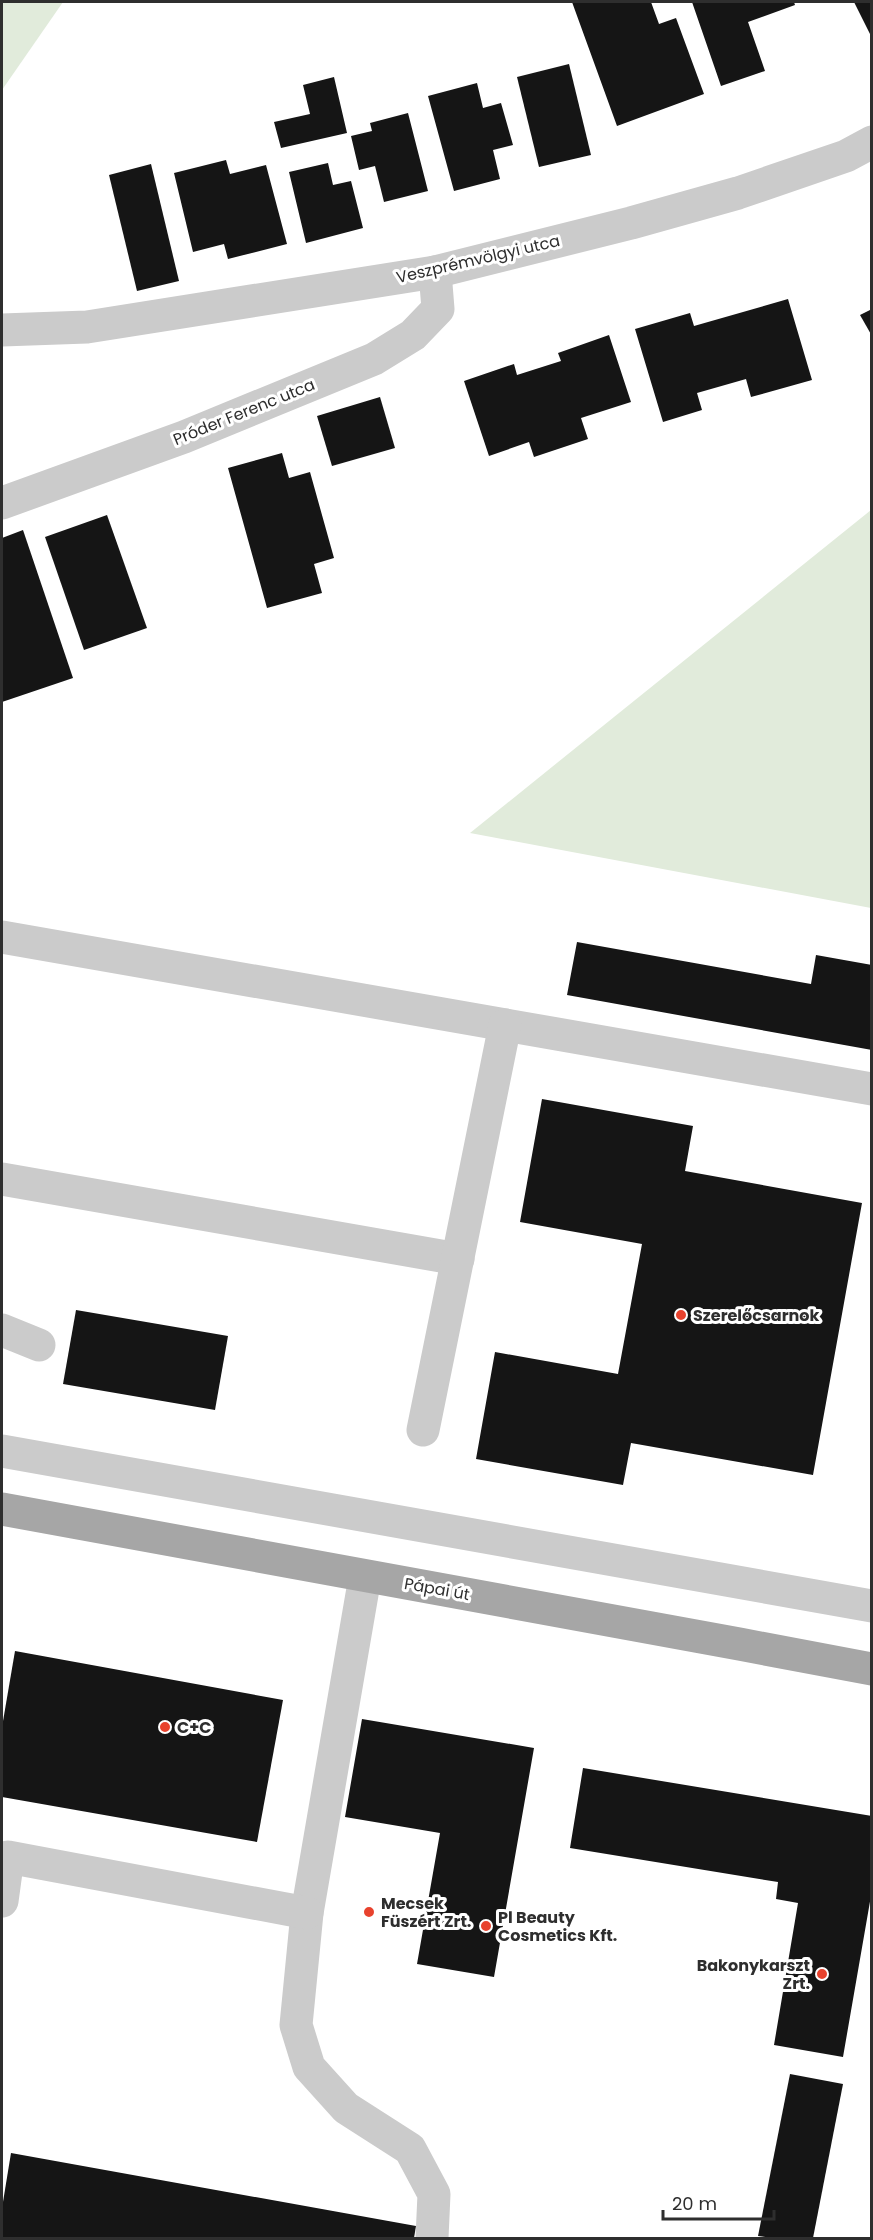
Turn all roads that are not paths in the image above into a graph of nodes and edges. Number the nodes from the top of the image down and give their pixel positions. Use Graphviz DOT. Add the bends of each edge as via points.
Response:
graph roads {
  1 [pos="872,142"];
  2 [pos="435,272"];
  3 [pos="2,330"];
  4 [pos="2,503"];
  5 [pos="2,937"];
  6 [pos="505,1025"];
  7 [pos="872,1089"];
  8 [pos="2,1179"];
  9 [pos="458,1259"];
  10 [pos="2,1330"];
  11 [pos="39,1345"];
  12 [pos="423,1430"];
  13 [pos="2,1451"];
  14 [pos="2,1509"];
  15 [pos="365,1577"];
  16 [pos="872,1606"];
  17 [pos="872,1669"];
  18 [pos="2,1901"];
  19 [pos="307,1913"];
  20 [pos="432,2238"];
  1 -- 2 [label="street, Veszprémvölgyi utca" via="846,156 738,192"];
  2 -- 3 [label="street, Veszprémvölgyi utca" via="87,327"];
  2 -- 4 [label="street, Próder Ferenc utca" via="438,309 413,335 374,359 184,437"];
  5 -- 6 [label="street"];
  6 -- 7 [label="street"];
  6 -- 9 [label="street"];
  8 -- 9 [label="street"];
  9 -- 12 [label="street"];
  10 -- 11 [label="street"];
  13 -- 16 [label="street"];
  14 -- 15 [label="main road, Pápai út"];
  15 -- 17 [label="main road, Pápai út"];
  15 -- 19 [label="street"];
  18 -- 19 [label="street" via="8,1857"];
  19 -- 20 [label="street" via="296,2025 309,2067 346,2108 410,2149 434,2194"];
}
